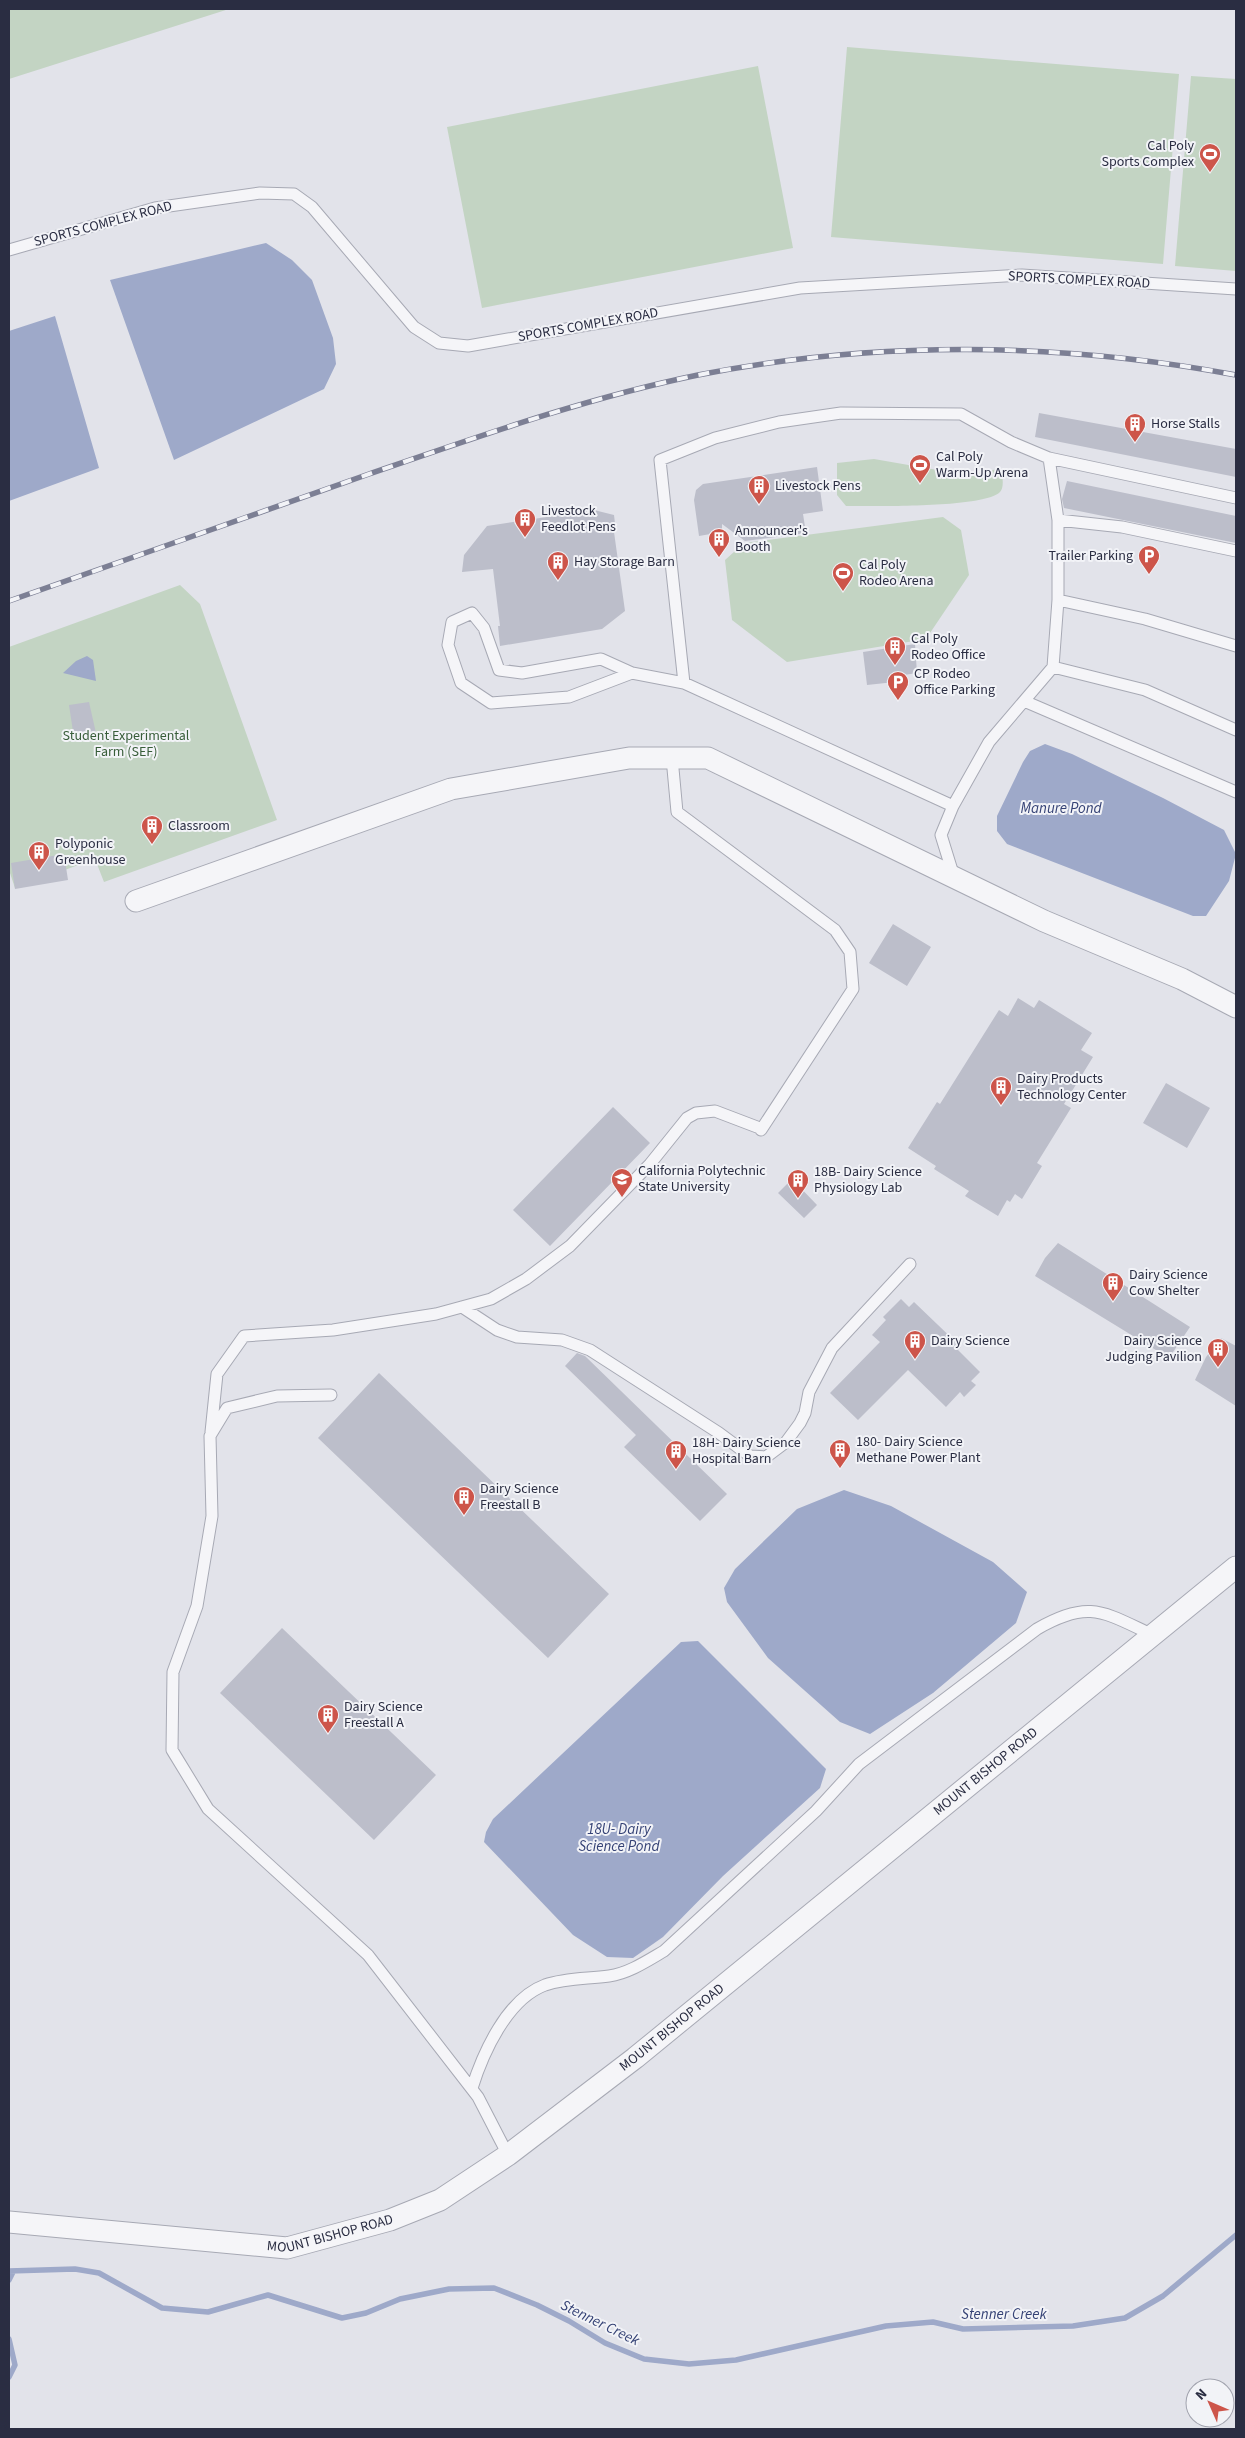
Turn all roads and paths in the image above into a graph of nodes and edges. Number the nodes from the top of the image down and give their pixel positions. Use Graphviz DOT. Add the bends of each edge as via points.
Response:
graph roads {
  1 [pos="9,250"];
  2 [pos="1236,289"];
  3 [pos="1048,458"];
  4 [pos="1236,498"];
  5 [pos="1058,520"];
  6 [pos="1236,551"];
  7 [pos="1058,600"];
  8 [pos="1236,646"];
  9 [pos="1053,667"];
  10 [pos="632,673"];
  11 [pos="684,683"];
  12 [pos="1024,701"];
  13 [pos="1236,730"];
  14 [pos="672,758"];
  15 [pos="1236,792"];
  16 [pos="953,806"];
  17 [pos="954,877"];
  18 [pos="136,901"];
  19 [pos="1236,1006"];
  20 [pos="910,1264"];
  21 [pos="462,1306"];
  22 [pos="331,1395"];
  23 [pos="210,1436"];
  24 [pos="1236,1567"];
  25 [pos="1153,1635"];
  26 [pos="472,2088"];
  27 [pos="508,2155"];
  28 [pos="9,2222"];
  1 -- 2 [label="lane, SPORTS COMPLEX ROAD" via="155,208 260,193 294,194 312,207 414,327 439,343 468,346 800,288 1022,276"];
  3 -- 4 [label="lane"];
  3 -- 5 [label="lane"];
  3 -- 11 [label="lane" via="961,414 840,413 779,422 715,438 660,460"];
  5 -- 6 [label="lane" via="1122,527"];
  5 -- 7 [label="lane"];
  7 -- 8 [label="lane" via="1145,619"];
  7 -- 9 [label="lane"];
  9 -- 12 [label="lane"];
  9 -- 13 [label="lane" via="1145,690"];
  10 -- 10 [label="lane" via="569,697 491,703 461,683 448,645 452,622 472,614 484,628 499,670 522,673 601,659"];
  10 -- 11 [label="lane"];
  11 -- 16 [label="lane"];
  12 -- 15 [label="lane"];
  12 -- 16 [label="lane" via="989,742"];
  14 -- 17 [label="street" via="708,758"];
  14 -- 18 [label="street" via="629,758 451,789"];
  14 -- 21 [label="lane" via="677,812 834,930 850,952 853,989 759,1128 715,1111 696,1113 687,1118 650,1164 570,1246 491,1299"];
  16 -- 17 [label="lane" via="941,835"];
  17 -- 19 [label="street" via="1044,921 1182,979"];
  20 -- 21 [label="lane" via="832,1348 809,1392 800,1423 786,1442 766,1456 750,1456 719,1432 590,1350 562,1340 517,1337 497,1330"];
  21 -- 23 [label="lane" via="436,1314 333,1330 244,1336 217,1374"];
  22 -- 23 [label="lane" via="277,1396 227,1408"];
  23 -- 26 [label="lane" via="212,1516 197,1606 173,1672 172,1750 208,1809 368,1955"];
  24 -- 25 [label="street, MOUNT BISHOP ROAD"];
  25 -- 26 [label="lane" via="1114,1616 1093,1610 1058,1617 1037,1629 859,1764 816,1811 664,1951 639,1966 610,1976 577,1978 544,1986 527,1997 497,2030"];
  25 -- 27 [label="street, MOUNT BISHOP ROAD" via="643,2052"];
  26 -- 27 [label="lane"];
  27 -- 28 [label="street, MOUNT BISHOP ROAD" via="440,2200 390,2220 287,2248"];
}
